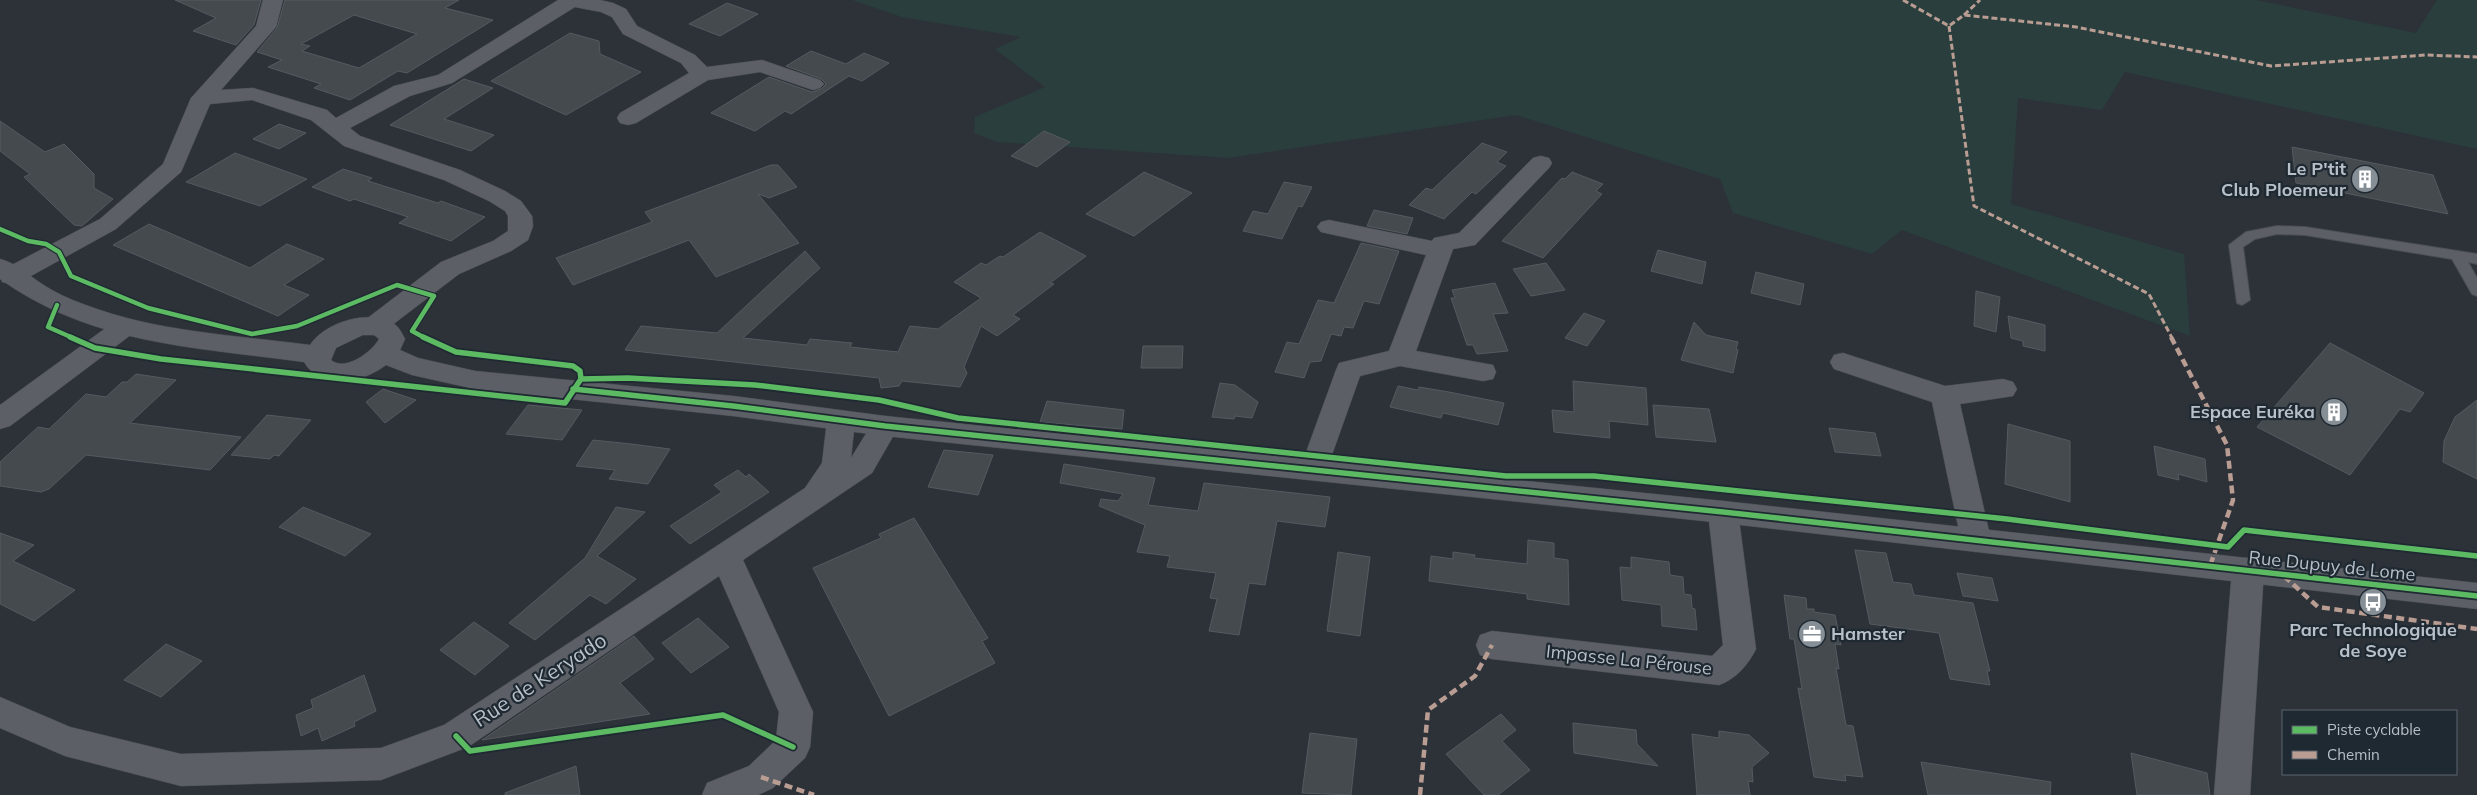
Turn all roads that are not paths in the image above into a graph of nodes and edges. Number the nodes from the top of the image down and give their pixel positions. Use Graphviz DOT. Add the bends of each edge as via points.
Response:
graph roads {
  1 [pos="273,0"];
  2 [pos="570,1"];
  3 [pos="702,74"];
  4 [pos="813,84"];
  5 [pos="202,98"];
  6 [pos="628,118"];
  7 [pos="336,127"];
  8 [pos="1541,163"];
  9 [pos="1329,227"];
  10 [pos="1440,250"];
  11 [pos="2457,255"];
  12 [pos="2477,259"];
  13 [pos="6,272"];
  14 [pos="2477,291"];
  15 [pos="2242,300"];
  16 [pos="374,326"];
  17 [pos="123,328"];
  18 [pos="384,354"];
  19 [pos="317,355"];
  20 [pos="1400,358"];
  21 [pos="1842,362"];
  22 [pos="1484,372"];
  23 [pos="2003,390"];
  24 [pos="1944,396"];
  25 [pos="0,419"];
  26 [pos="841,421"];
  27 [pos="885,426"];
  28 [pos="1314,469"];
  29 [pos="816,495"];
  30 [pos="1723,512"];
  31 [pos="1976,540"];
  32 [pos="726,556"];
  33 [pos="2248,570"];
  34 [pos="2477,596"];
  35 [pos="1492,645"];
  36 [pos="0,712"];
  37 [pos="720,795"];
  38 [pos="2232,795"];
  1 -- 5 [label="street" via="266,27"];
  2 -- 3 [label="street" via="606,7 620,13 630,30 688,59"];
  2 -- 7 [label="street" via="445,79 402,91"];
  3 -- 4 [label="street" via="762,66"];
  3 -- 6 [label="street"];
  5 -- 7 [label="street" via="253,94 319,115"];
  5 -- 13 [label="street" via="173,167 108,224"];
  7 -- 16 [label="street" via="352,141 452,175 490,193 513,206 520,216 519,235 502,246 450,268"];
  8 -- 10 [label="street" via="1466,240 1442,243"];
  9 -- 10 [label="street"];
  10 -- 20 [label="street"];
  11 -- 12 [label="lane"];
  11 -- 14 [label="lane"];
  11 -- 15 [label="lane" via="2305,231 2277,230 2251,235 2236,246"];
  13 -- 17 [label="street" via="57,305"];
  16 -- 18 [label="street" via="390,333 392,339"];
  16 -- 19 [label="street" via="339,334"];
  17 -- 19 [label="street" via="186,340"];
  17 -- 25 [label="street"];
  18 -- 19 [label="street" via="364,367 339,372 320,368"];
  18 -- 26 [label="street, Rue Dupuy de Lome" via="412,366 474,380 733,406"];
  20 -- 22 [label="street"];
  20 -- 28 [label="street" via="1349,370"];
  21 -- 24 [label="street"];
  23 -- 24 [label="street"];
  24 -- 31 [label="street"];
  26 -- 27 [label="street, Rue Dupuy de Lome"];
  26 -- 29 [label="street, Rue de Keryado" via="836,465"];
  27 -- 28 [label="street, Rue Dupuy de Lome"];
  27 -- 29 [label="street, Rue de Keryado" via="862,465"];
  28 -- 30 [label="street, Rue Dupuy de Lome"];
  29 -- 32 [label="street, Rue de Keryado"];
  30 -- 31 [label="street, Rue Dupuy de Lome"];
  30 -- 35 [label="street, Impasse La Pérouse" via="1740,650 1719,671"];
  31 -- 33 [label="street, Rue Dupuy de Lome"];
  32 -- 36 [label="street, Rue de Keryado" via="456,736 381,764 181,770 65,741"];
  32 -- 37 [label="street" via="796,712 793,747 762,777"];
  33 -- 34 [label="street, Rue Dupuy de Lome"];
  33 -- 38 [label="street"];
}
